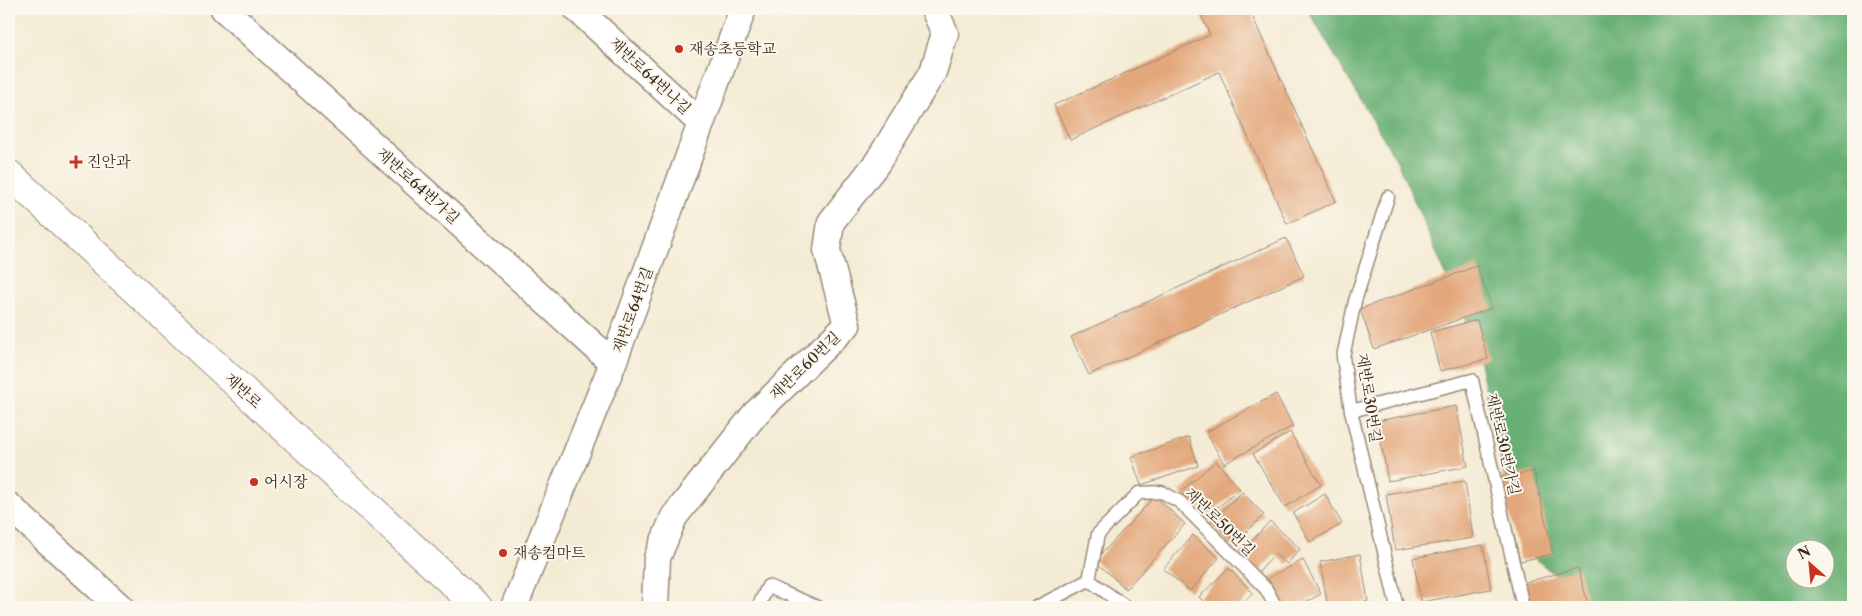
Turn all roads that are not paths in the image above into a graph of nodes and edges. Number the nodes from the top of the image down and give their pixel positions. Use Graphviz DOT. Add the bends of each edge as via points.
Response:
graph roads {
  1 [pos="224,9"];
  2 [pos="577,9"];
  3 [pos="743,9"];
  4 [pos="934,9"];
  5 [pos="701,122"];
  6 [pos="9,174"];
  7 [pos="1388,197"];
  8 [pos="613,363"];
  9 [pos="1351,411"];
  10 [pos="9,506"];
  11 [pos="1088,580"];
  12 [pos="120,607"];
  13 [pos="478,607"];
  14 [pos="514,607"];
  15 [pos="655,607"];
  16 [pos="758,607"];
  17 [pos="816,607"];
  18 [pos="1038,607"];
  19 [pos="1126,607"];
  20 [pos="1276,607"];
  21 [pos="1397,607"];
  22 [pos="1523,607"];
  1 -- 8 [label="street, 재반로64번가길"];
  2 -- 5 [label="street, 재반로64번나길"];
  3 -- 5 [label="street, 재반로64번길"];
  4 -- 15 [label="street, 재반로60번길" via="945,33 933,72 877,164 831,222 827,250 847,325 755,414 674,517 656,558"];
  5 -- 8 [label="street, 재반로64번길"];
  6 -- 13 [label="main road, 재반로"];
  7 -- 9 [label="lane, 재반로30번길" via="1355,301 1343,357"];
  8 -- 14 [label="street, 재반로64번길"];
  9 -- 21 [label="lane, 재반로30번길"];
  9 -- 22 [label="lane, 재반로30번가길" via="1472,380"];
  10 -- 12 [label="street"];
  11 -- 18 [label="lane"];
  11 -- 19 [label="lane"];
  11 -- 20 [label="lane, 재반로50번길" via="1098,534 1140,493 1162,492 1180,502 1266,589"];
  16 -- 17 [label="lane" via="768,586"];
}
